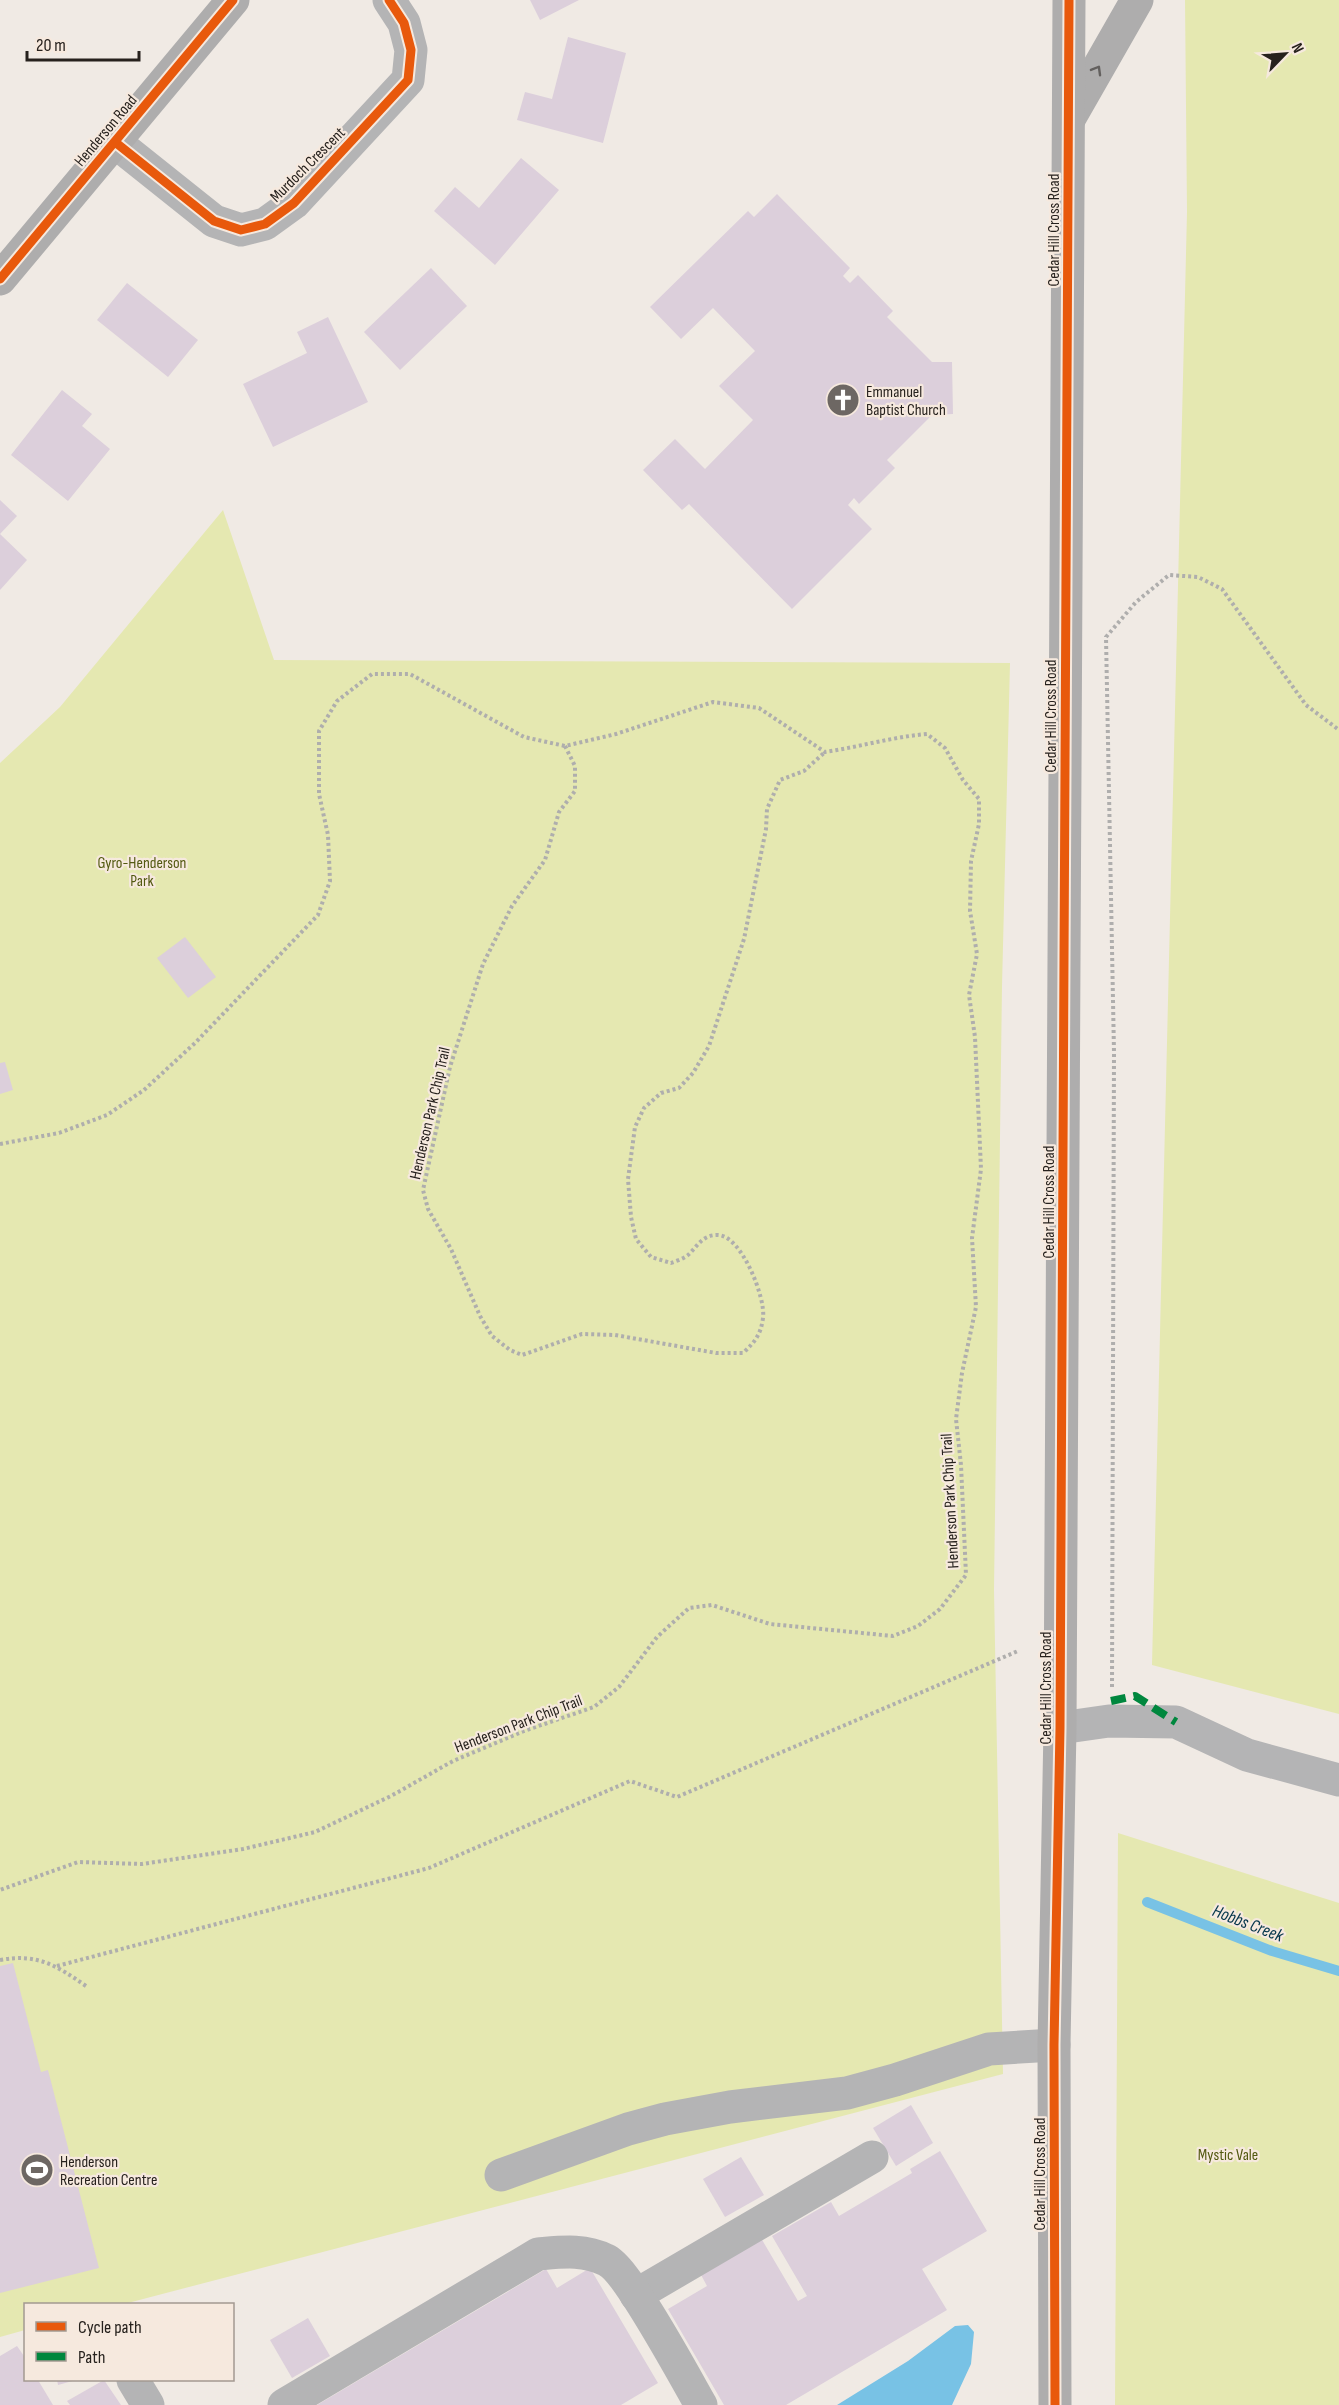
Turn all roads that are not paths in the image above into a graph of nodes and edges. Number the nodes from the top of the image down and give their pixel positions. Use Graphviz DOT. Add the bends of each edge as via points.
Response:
graph roads {
  1 [pos="233,0"];
  2 [pos="389,0"];
  3 [pos="1069,0"];
  4 [pos="1137,0"];
  5 [pos="1068,121"];
  6 [pos="115,142"];
  7 [pos="0,279"];
  8 [pos="1060,1728"];
  9 [pos="1339,1780"];
  10 [pos="1054,2045"];
  11 [pos="872,2157"];
  12 [pos="501,2175"];
  13 [pos="636,2295"];
  14 [pos="134,2381"];
  15 [pos="148,2405"];
  16 [pos="284,2405"];
  17 [pos="701,2405"];
  18 [pos="1055,2405"];
  1 -- 6 [label="main road, Henderson Road"];
  2 -- 6 [label="street, Murdoch Crescent" via="404,23 411,50 408,80 294,203 265,224 241,230 214,221"];
  3 -- 5 [label="main road, Cedar Hill Cross Road"];
  5 -- 4 [label="main road, one-way"];
  5 -- 8 [label="main road, Cedar Hill Cross Road"];
  6 -- 7 [label="main road, Henderson Road"];
  8 -- 9 [label="street" via="1108,1721 1176,1722 1247,1755"];
  8 -- 10 [label="main road, Cedar Hill Cross Road"];
  10 -- 12 [label="street" via="989,2049 847,2093 664,2119 628,2128"];
  10 -- 18 [label="main road, Cedar Hill Cross Road"];
  11 -- 13 [label="street"];
  13 -- 16 [label="street" via="608,2260 578,2251 538,2254"];
  13 -- 17 [label="street"];
  14 -- 15 [label="street"];
}
